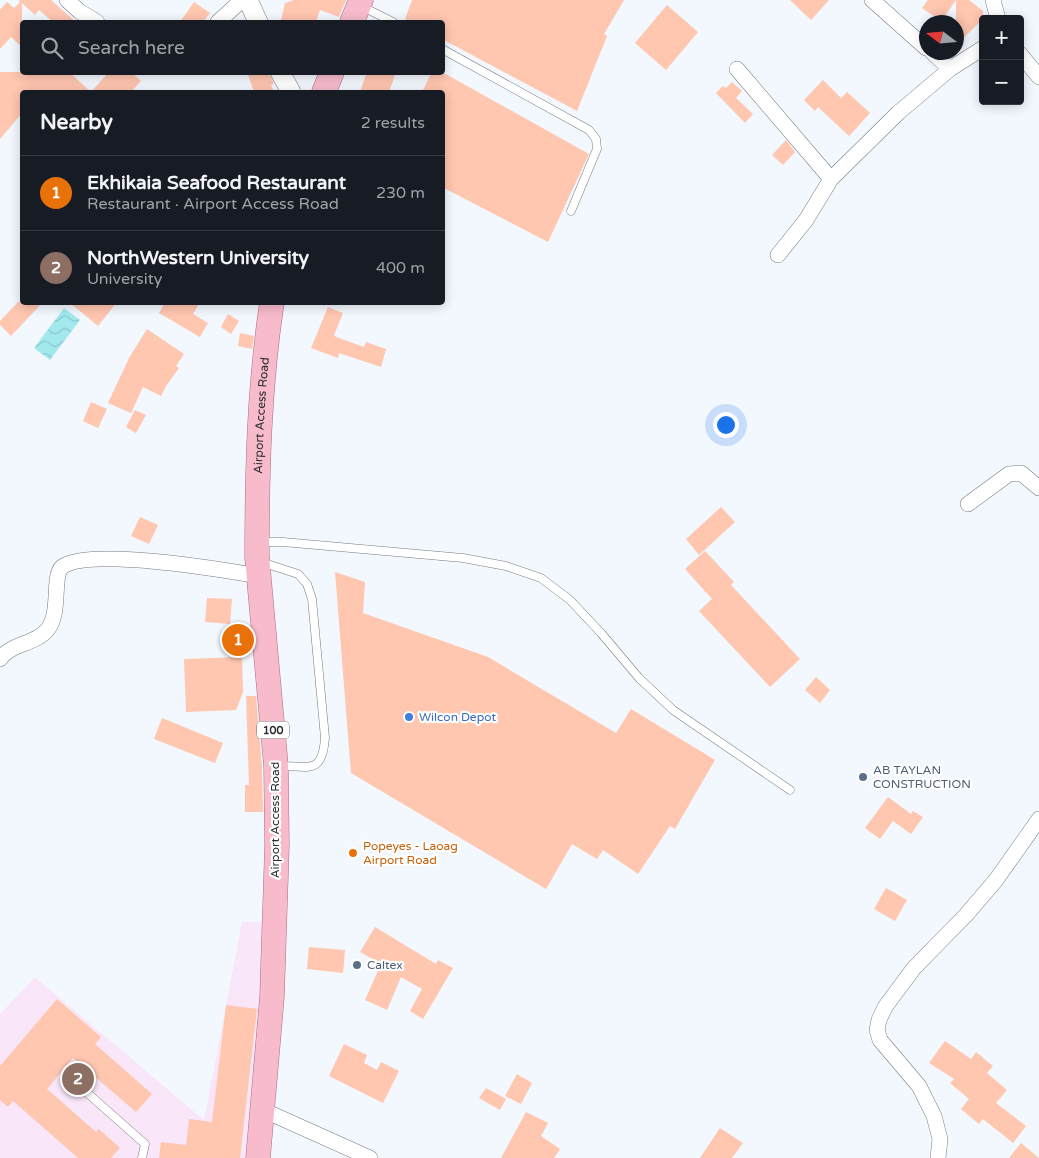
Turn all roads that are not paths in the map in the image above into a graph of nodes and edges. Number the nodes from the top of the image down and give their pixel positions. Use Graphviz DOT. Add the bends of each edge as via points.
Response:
graph roads {
  1 [pos="67,0"];
  2 [pos="242,0"];
  3 [pos="248,0"];
  4 [pos="872,0"];
  5 [pos="993,0"];
  6 [pos="357,9"];
  7 [pos="997,15"];
  8 [pos="94,20"];
  9 [pos="220,20"];
  10 [pos="257,20"];
  11 [pos="387,20"];
  12 [pos="919,42"];
  13 [pos="979,51"];
  14 [pos="445,52"];
  15 [pos="1024,59"];
  16 [pos="940,60"];
  17 [pos="738,69"];
  18 [pos="950,69"];
  19 [pos="282,75"];
  20 [pos="331,75"];
  21 [pos="1039,77"];
  22 [pos="290,90"];
  23 [pos="325,90"];
  24 [pos="830,179"];
  25 [pos="571,211"];
  26 [pos="778,255"];
  27 [pos="272,305"];
  28 [pos="1039,488"];
  29 [pos="968,504"];
  30 [pos="258,560"];
  31 [pos="0,659"];
  32 [pos="276,766"];
  33 [pos="790,790"];
  34 [pos="1039,819"];
  35 [pos="84,1090"];
  36 [pos="263,1110"];
  37 [pos="142,1158"];
  38 [pos="258,1158"];
  39 [pos="370,1158"];
  40 [pos="938,1158"];
  1 -- 8 [label="street"];
  2 -- 9 [label="street"];
  3 -- 10 [label="street"];
  4 -- 12 [label="street"];
  5 -- 7 [label="street"];
  6 -- 11 [label="lane"];
  13 -- 18 [label="street"];
  14 -- 25 [label="lane" via="590,130 596,139 597,149"];
  15 -- 21 [label="street"];
  16 -- 18 [label="street"];
  17 -- 24 [label="street"];
  18 -- 24 [label="street" via="898,113"];
  19 -- 22 [label="street"];
  20 -- 23 [label="main road"];
  24 -- 26 [label="street" via="806,220"];
  27 -- 30 [label="main road, Airport Access Road / 100" via="260,408"];
  28 -- 29 [label="street" via="1021,473 1009,474"];
  30 -- 31 [label="street" via="186,565 104,559 68,564 56,579 57,599 49,628"];
  30 -- 32 [label="main road, Airport Access Road / 100"];
  30 -- 32 [label="lane" via="298,574 307,584 312,599 324,728 324,752 313,767"];
  30 -- 33 [label="lane" via="283,542 463,558 506,566 541,578 570,600 639,678 673,710"];
  32 -- 36 [label="main road, Airport Access Road / 100" via="272,988"];
  34 -- 40 [label="street" via="996,880 914,968 878,1020 880,1040 919,1086 934,1116 940,1139"];
  35 -- 37 [label="lane" via="145,1144"];
  36 -- 38 [label="main road, Airport Access Road / 100"];
  36 -- 39 [label="street"];
}
